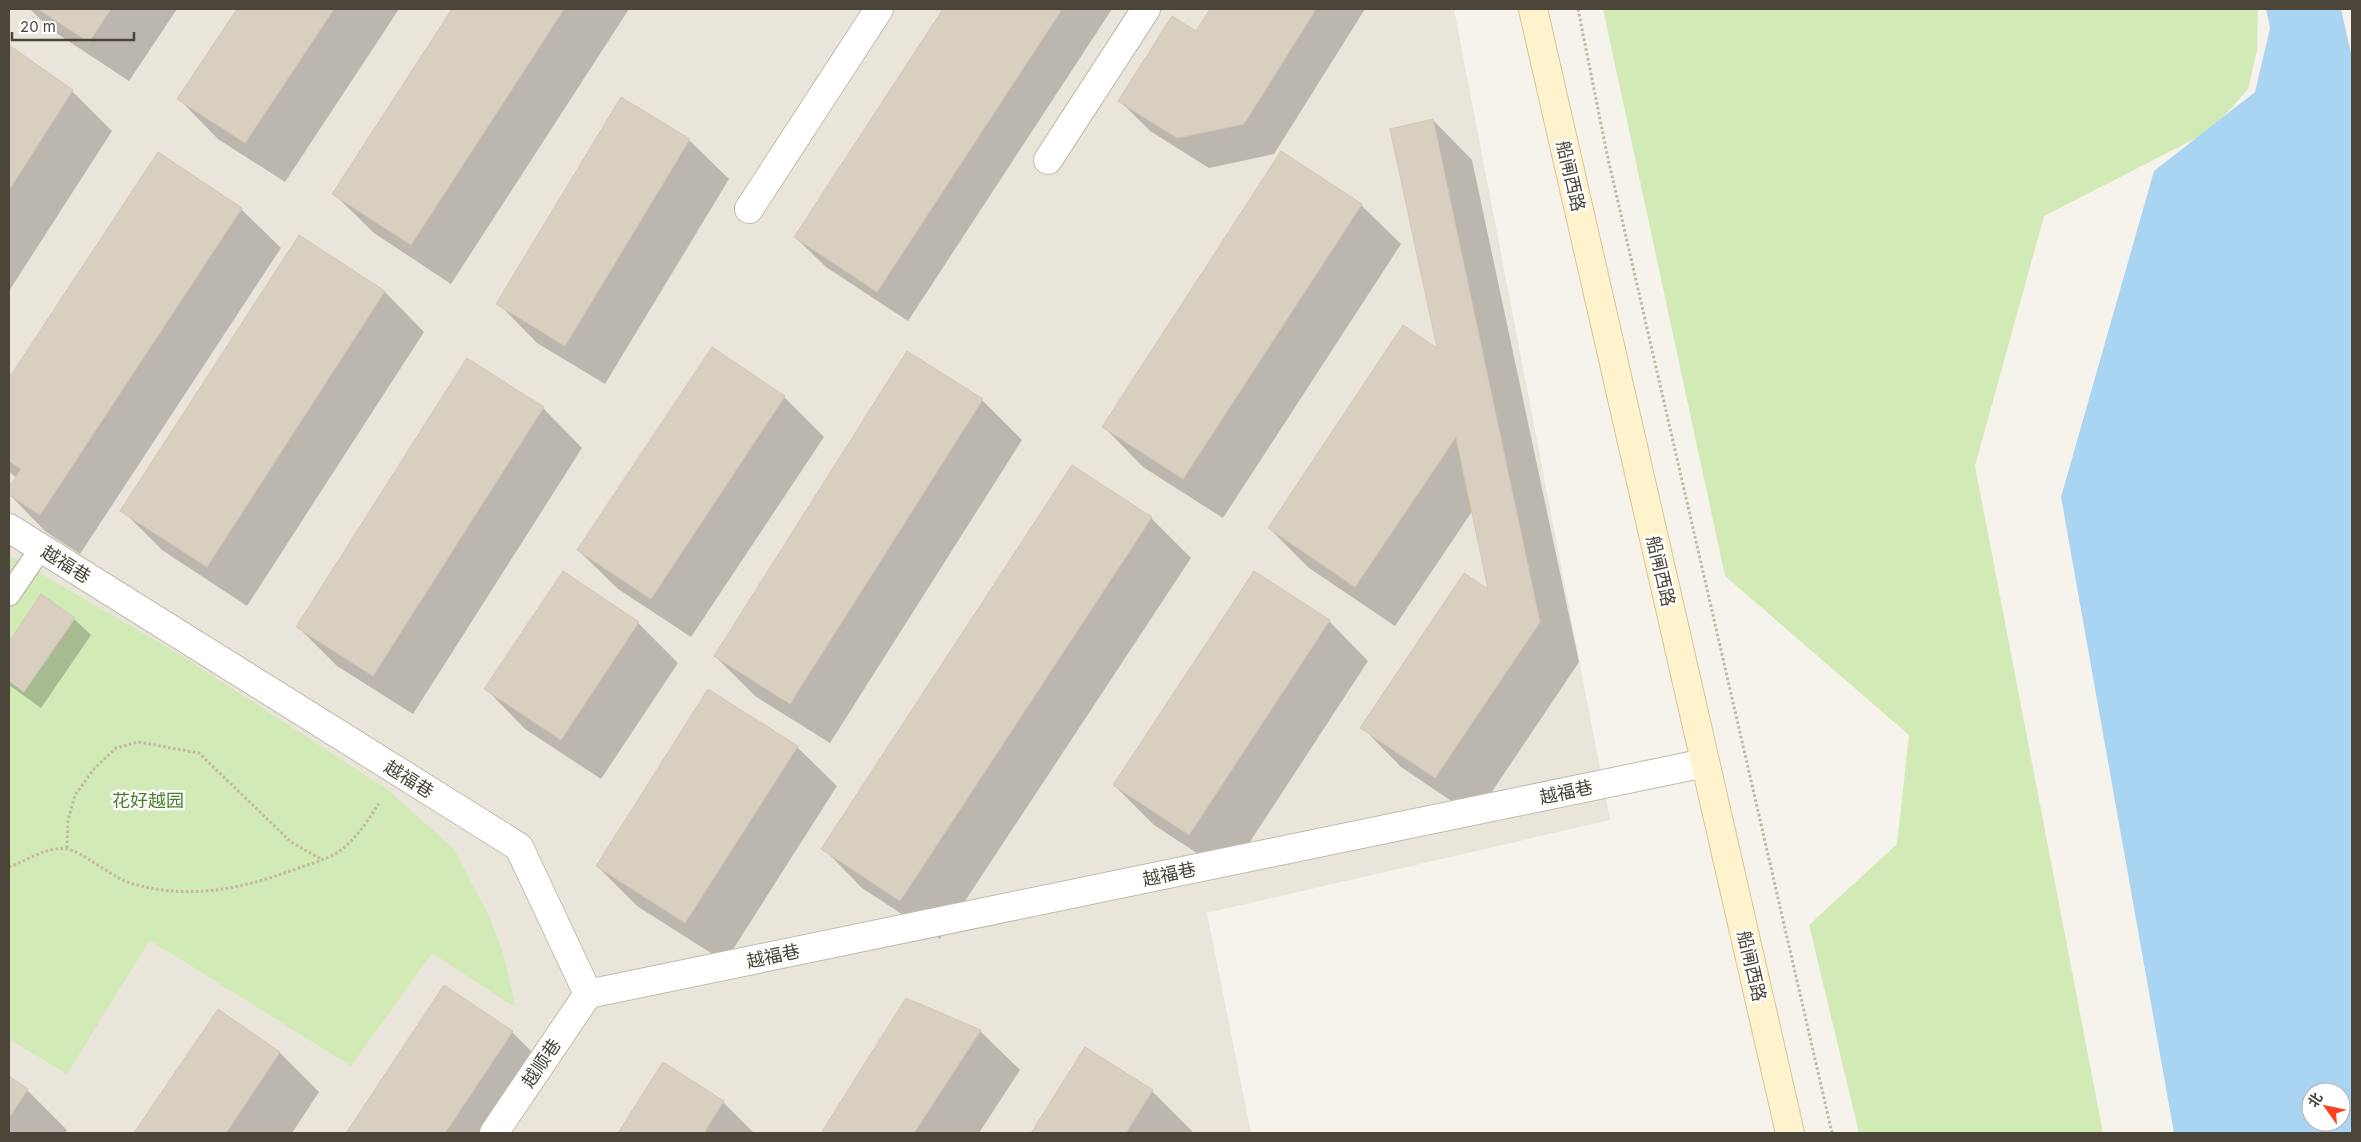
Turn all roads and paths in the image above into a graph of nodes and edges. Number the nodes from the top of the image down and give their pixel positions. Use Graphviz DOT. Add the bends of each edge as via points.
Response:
graph roads {
  1 [pos="879,9"];
  2 [pos="1146,9"];
  3 [pos="1533,9"];
  4 [pos="1578,9"];
  5 [pos="1048,160"];
  6 [pos="749,209"];
  7 [pos="9,528"];
  8 [pos="41,548"];
  9 [pos="9,596"];
  10 [pos="1705,763"];
  11 [pos="382,796"];
  12 [pos="67,848"];
  13 [pos="322,859"];
  14 [pos="9,867"];
  15 [pos="588,994"];
  16 [pos="494,1133"];
  17 [pos="1790,1133"];
  18 [pos="1832,1133"];
  1 -- 6 [label="street"];
  2 -- 5 [label="street"];
  3 -- 10 [label="street, 船闸西路"];
  4 -- 18 [label="path" via="1607,154"];
  7 -- 8 [label="street, 越福巷"];
  8 -- 9 [label="lane"];
  8 -- 15 [label="street, 越福巷" via="519,848"];
  10 -- 15 [label="street, 越福巷"];
  10 -- 17 [label="street, 船闸西路"];
  11 -- 13 [label="path" via="355,837 338,852"];
  12 -- 13 [label="path" via="130,883 158,890 187,892 233,888"];
  12 -- 13 [label="path" via="68,820 74,795 116,748 138,742 199,753 291,842"];
  12 -- 14 [label="path" via="47,850"];
  15 -- 16 [label="street, 越顺巷"];
}
